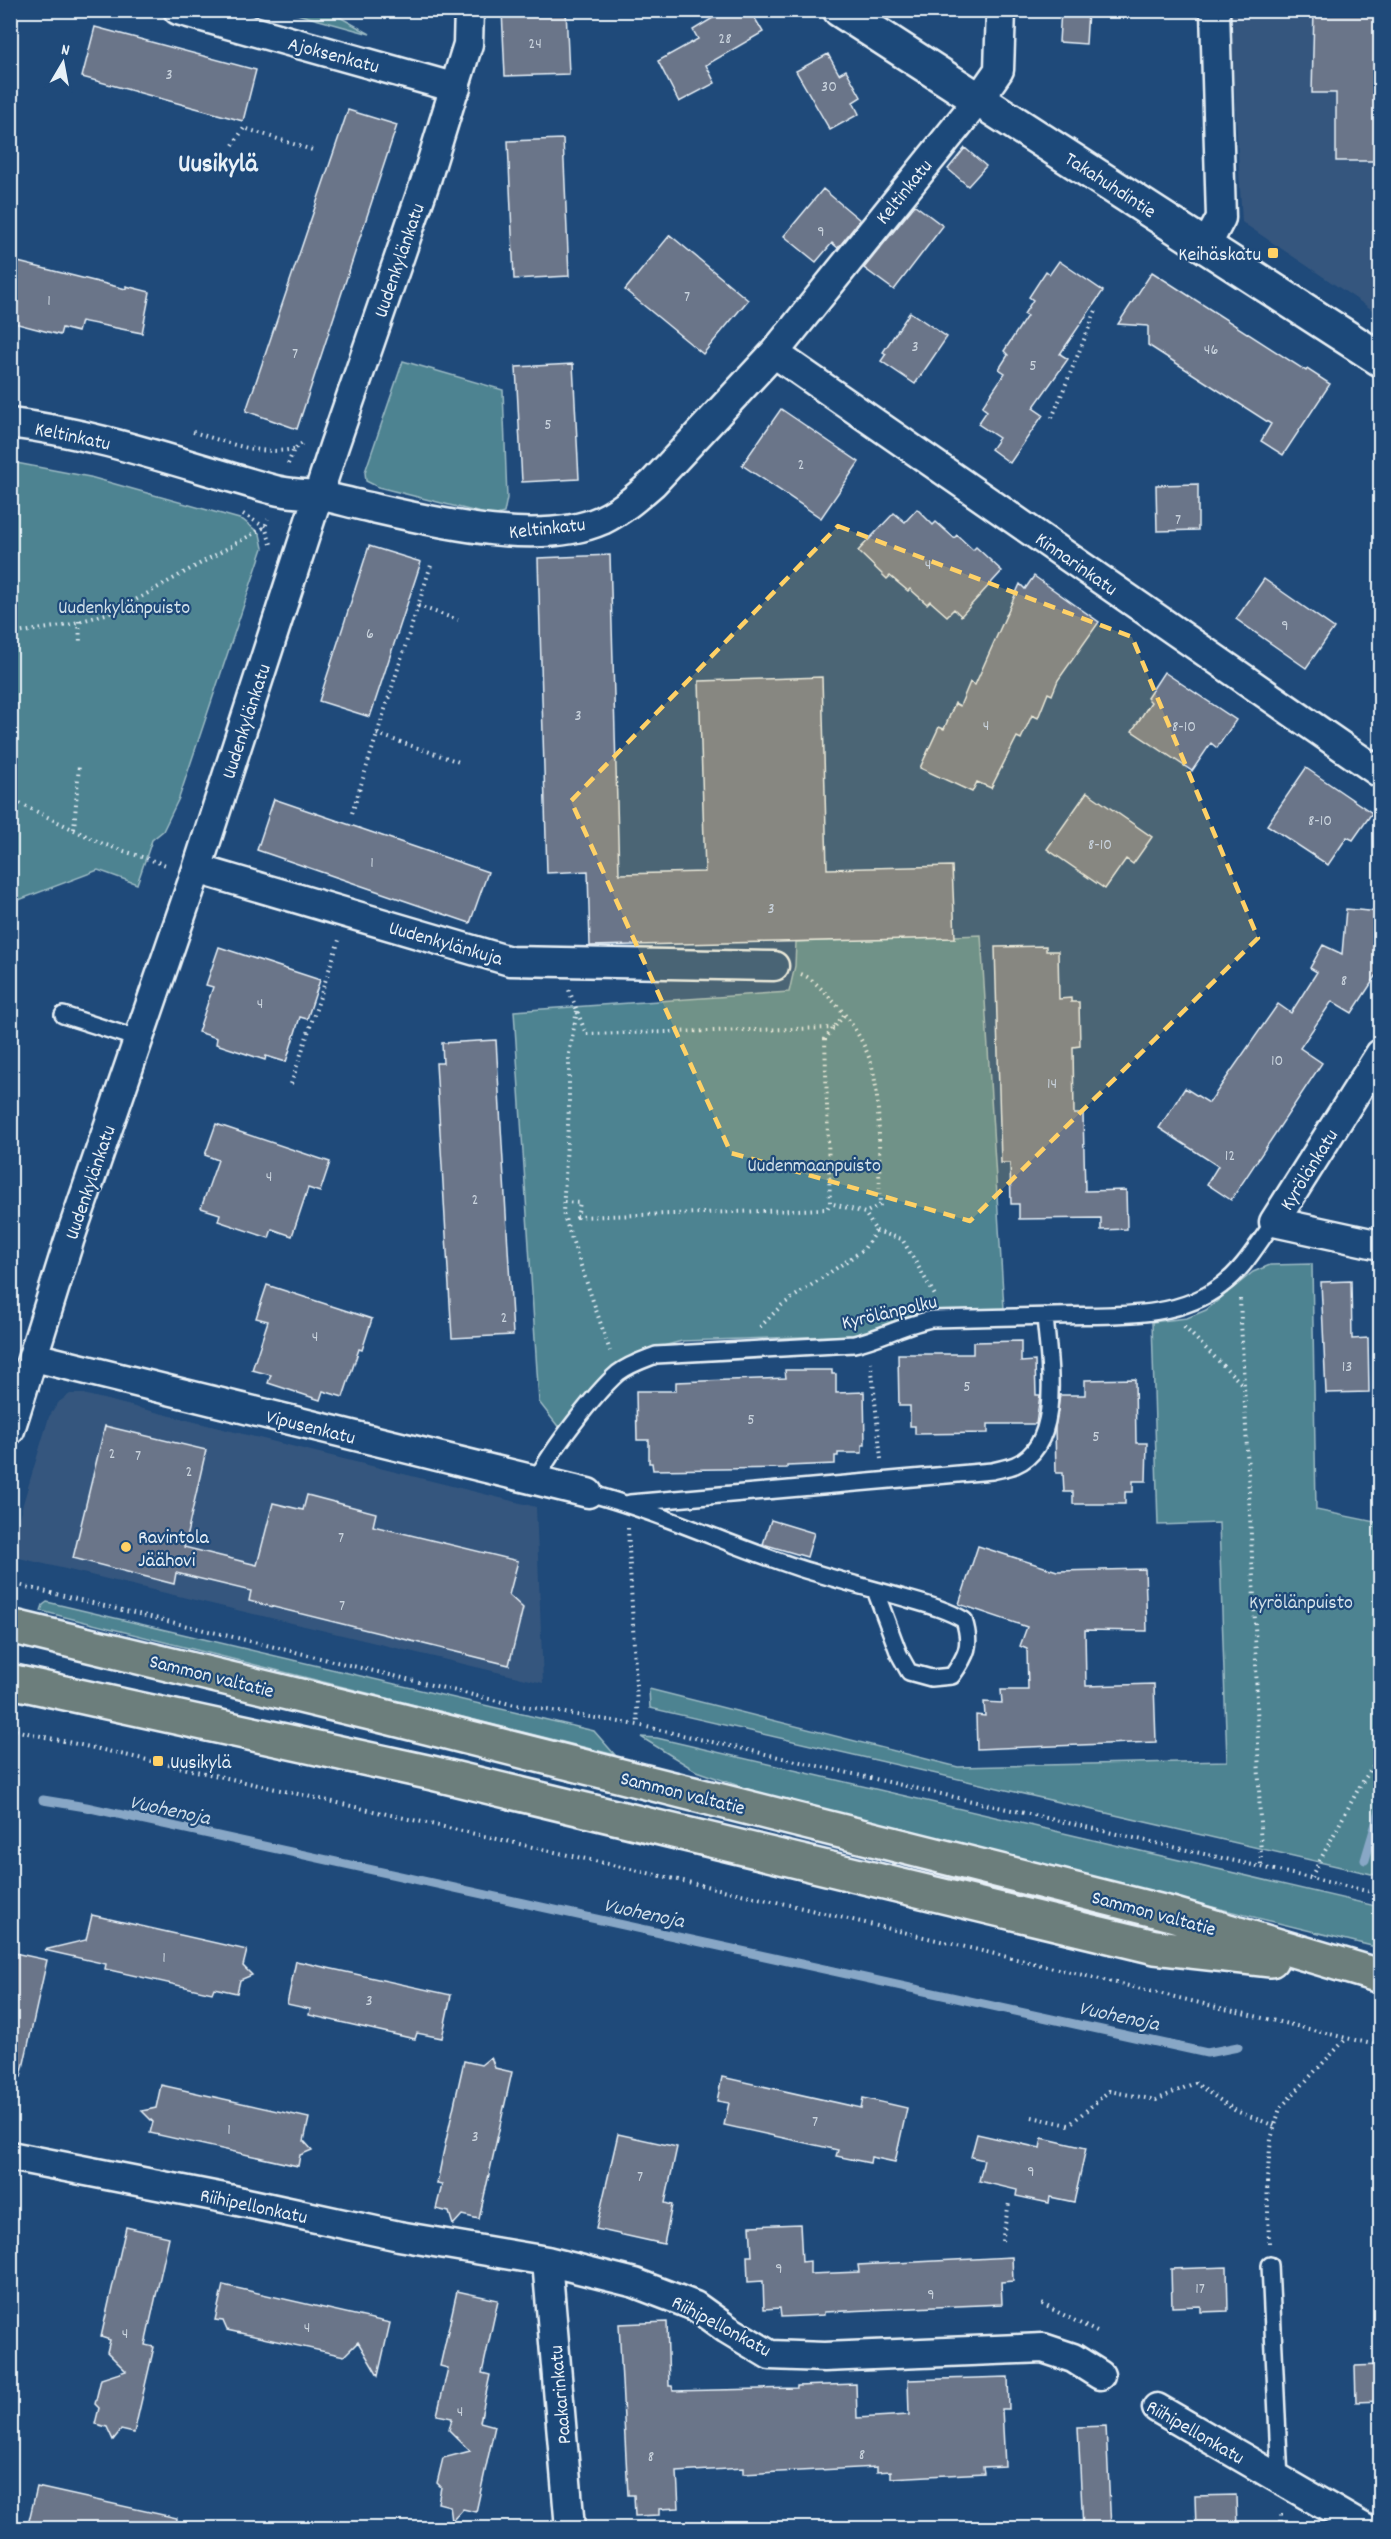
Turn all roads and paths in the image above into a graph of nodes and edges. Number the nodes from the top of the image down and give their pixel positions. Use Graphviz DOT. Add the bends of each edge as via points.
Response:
graph roads {
  1 [pos="178,10"];
  2 [pos="469,10"];
  3 [pos="840,10"];
  4 [pos="1001,10"];
  5 [pos="1215,10"];
  6 [pos="456,88"];
  7 [pos="978,100"];
  8 [pos="233,145"];
  9 [pos="312,150"];
  10 [pos="1206,246"];
  11 [pos="1097,308"];
  12 [pos="774,353"];
  13 [pos="1380,359"];
  14 [pos="1052,418"];
  15 [pos="10,423"];
  16 [pos="319,495"];
  17 [pos="234,512"];
  18 [pos="431,565"];
  19 [pos="418,606"];
  20 [pos="458,620"];
  21 [pos="79,621"];
  22 [pos="10,634"];
  23 [pos="80,643"];
  24 [pos="377,734"];
  25 [pos="459,762"];
  26 [pos="79,765"];
  27 [pos="1380,773"];
  28 [pos="10,797"];
  29 [pos="352,813"];
  30 [pos="74,829"];
  31 [pos="166,865"];
  32 [pos="197,869"];
  33 [pos="348,913"];
  34 [pos="558,962"];
  35 [pos="774,966"];
  36 [pos="577,1011"];
  37 [pos="63,1015"];
  38 [pos="844,1015"];
  39 [pos="834,1028"];
  40 [pos="138,1039"];
  41 [pos="1380,1054"];
  42 [pos="291,1084"];
  43 [pos="564,1202"];
  44 [pos="830,1203"];
  45 [pos="865,1213"];
  46 [pos="1274,1222"];
  47 [pos="876,1231"];
  48 [pos="1380,1245"];
  49 [pos="1239,1270"];
  50 [pos="1166,1310"];
  51 [pos="1045,1316"];
  52 [pos="948,1318"];
  53 [pos="869,1341"];
  54 [pos="741,1349"];
  55 [pos="34,1357"];
  56 [pos="618,1374"];
  57 [pos="1244,1385"];
  58 [pos="10,1430"];
  59 [pos="883,1479"];
  60 [pos="536,1480"];
  61 [pos="588,1493"];
  62 [pos="627,1503"];
  63 [pos="10,1583"];
  64 [pos="875,1590"];
  65 [pos="10,1626"];
  66 [pos="10,1681"];
  67 [pos="638,1725"];
  68 [pos="10,1729"];
  69 [pos="1380,1756"];
  70 [pos="1261,1865"];
  71 [pos="1311,1877"];
  72 [pos="1380,1894"];
  73 [pos="1367,1973"];
  74 [pos="1346,2039"];
  75 [pos="1380,2046"];
  76 [pos="1032,2117"];
  77 [pos="1275,2126"];
  78 [pos="10,2156"];
  79 [pos="1009,2203"];
  80 [pos="1002,2241"];
  81 [pos="547,2261"];
  82 [pos="1270,2265"];
  83 [pos="1042,2304"];
  84 [pos="1097,2332"];
  85 [pos="1100,2375"];
  86 [pos="1156,2408"];
  87 [pos="1280,2480"];
  88 [pos="570,2529"];
  89 [pos="1364,2529"];
  1 -- 6 [label="street, Ajoksenkatu"];
  2 -- 6 [label="street, Uudenkylänkatu" via="468,44"];
  3 -- 7 [label="street, Takahuhdintie"];
  4 -- 7 [label="street, Keltinkatu" via="999,70"];
  5 -- 10 [label="street" via="1221,218"];
  6 -- 16 [label="street, Uudenkylänkatu"];
  7 -- 10 [label="street, Takahuhdintie"];
  7 -- 12 [label="street, Keltinkatu"];
  8 -- 9 [label="path" via="244,128"];
  10 -- 13 [label="street, Takahuhdintie"];
  11 -- 14 [label="path"];
  12 -- 16 [label="street, Keltinkatu" via="653,483 632,502 601,520 568,529 515,534"];
  12 -- 27 [label="street, Kinnarinkatu"];
  15 -- 16 [label="street, Keltinkatu" via="90,437 278,491"];
  16 -- 32 [label="street, Uudenkylänkatu"];
  17 -- 21 [label="path" via="265,527 116,611"];
  18 -- 19 [label="path"];
  19 -- 20 [label="path"];
  19 -- 24 [label="path"];
  21 -- 22 [label="path"];
  21 -- 23 [label="path"];
  24 -- 25 [label="path"];
  24 -- 29 [label="path"];
  26 -- 30 [label="path"];
  28 -- 30 [label="path"];
  30 -- 31 [label="path" via="103,844"];
  32 -- 33 [label="street, Uudenkylänkuja"];
  32 -- 40 [label="street, Uudenkylänkatu"];
  33 -- 34 [label="street, Uudenkylänkuja" via="507,960"];
  33 -- 42 [label="path"];
  34 -- 35 [label="street, Uudenkylänkuja"];
  34 -- 36 [label="path"];
  35 -- 38 [label="path" via="811,978"];
  36 -- 39 [label="path" via="586,1034"];
  36 -- 43 [label="path" via="569,1054"];
  37 -- 40 [label="lane"];
  38 -- 39 [label="path"];
  38 -- 45 [label="path" via="871,1062 876,1097 880,1205"];
  39 -- 44 [label="path" via="825,1039"];
  40 -- 55 [label="street, Uudenkylänkatu"];
  41 -- 46 [label="street, Kyrölänkatu"];
  43 -- 44 [label="path" via="580,1203 577,1217 827,1209"];
  43 -- 56 [label="path" via="570,1237"];
  44 -- 45 [label="path"];
  45 -- 47 [label="path"];
  46 -- 48 [label="street, Kyrölänkatu"];
  46 -- 49 [label="lane, Kyrölänpolku"];
  47 -- 52 [label="path" via="902,1239"];
  47 -- 54 [label="path" via="863,1250 782,1305"];
  49 -- 50 [label="lane, Kyrölänpolku" via="1198,1300"];
  49 -- 57 [label="path"];
  50 -- 51 [label="lane, Kyrölänpolku"];
  50 -- 57 [label="path"];
  51 -- 52 [label="lane, Kyrölänpolku"];
  51 -- 59 [label="lane" via="1050,1384 1048,1426 1040,1443 1016,1464 992,1471"];
  52 -- 53 [label="lane, Kyrölänpolku" via="916,1322"];
  53 -- 54 [label="lane, Kyrölänpolku"];
  53 -- 59 [label="path"];
  54 -- 56 [label="lane, Kyrölänpolku" via="656,1354"];
  55 -- 58 [label="street, Uudenkylänkatu"];
  55 -- 60 [label="street, Vipusenkatu"];
  56 -- 60 [label="lane, Kyrölänpolku" via="545,1461"];
  57 -- 70 [label="path"];
  59 -- 62 [label="lane"];
  60 -- 61 [label="street, Vipusenkatu"];
  61 -- 62 [label="lane"];
  62 -- 64 [label="lane" via="799,1568"];
  62 -- 67 [label="path"];
  63 -- 67 [label="path" via="510,1704"];
  64 -- 64 [label="lane" via="950,1612 964,1620 970,1637 964,1659 952,1676 931,1678 909,1672"];
  65 -- 73 [label="main road, Sammon valtatie" via="1171,1914"];
  66 -- 73 [label="main road, Sammon valtatie" via="432,1773 1155,1947"];
  67 -- 70 [label="path"];
  68 -- 74 [label="path" via="783,1903"];
  69 -- 71 [label="path"];
  70 -- 71 [label="path"];
  71 -- 72 [label="path"];
  74 -- 75 [label="path"];
  74 -- 77 [label="path" via="1280,2108"];
  76 -- 77 [label="path" via="1068,2125 1109,2091 1156,2100 1195,2083 1236,2111"];
  77 -- 82 [label="path" via="1270,2139 1268,2179"];
  78 -- 81 [label="street, Riihipellonkatu" via="399,2236"];
  79 -- 80 [label="path"];
  81 -- 85 [label="street, Riihipellonkatu" via="635,2283 695,2306 770,2355 824,2357 1043,2348 1073,2358"];
  81 -- 88 [label="street, Paakarinkatu"];
  82 -- 87 [label="lane"];
  83 -- 84 [label="path"];
  86 -- 87 [label="street, Riihipellonkatu"];
  87 -- 89 [label="street, Riihipellonkatu"];
}
